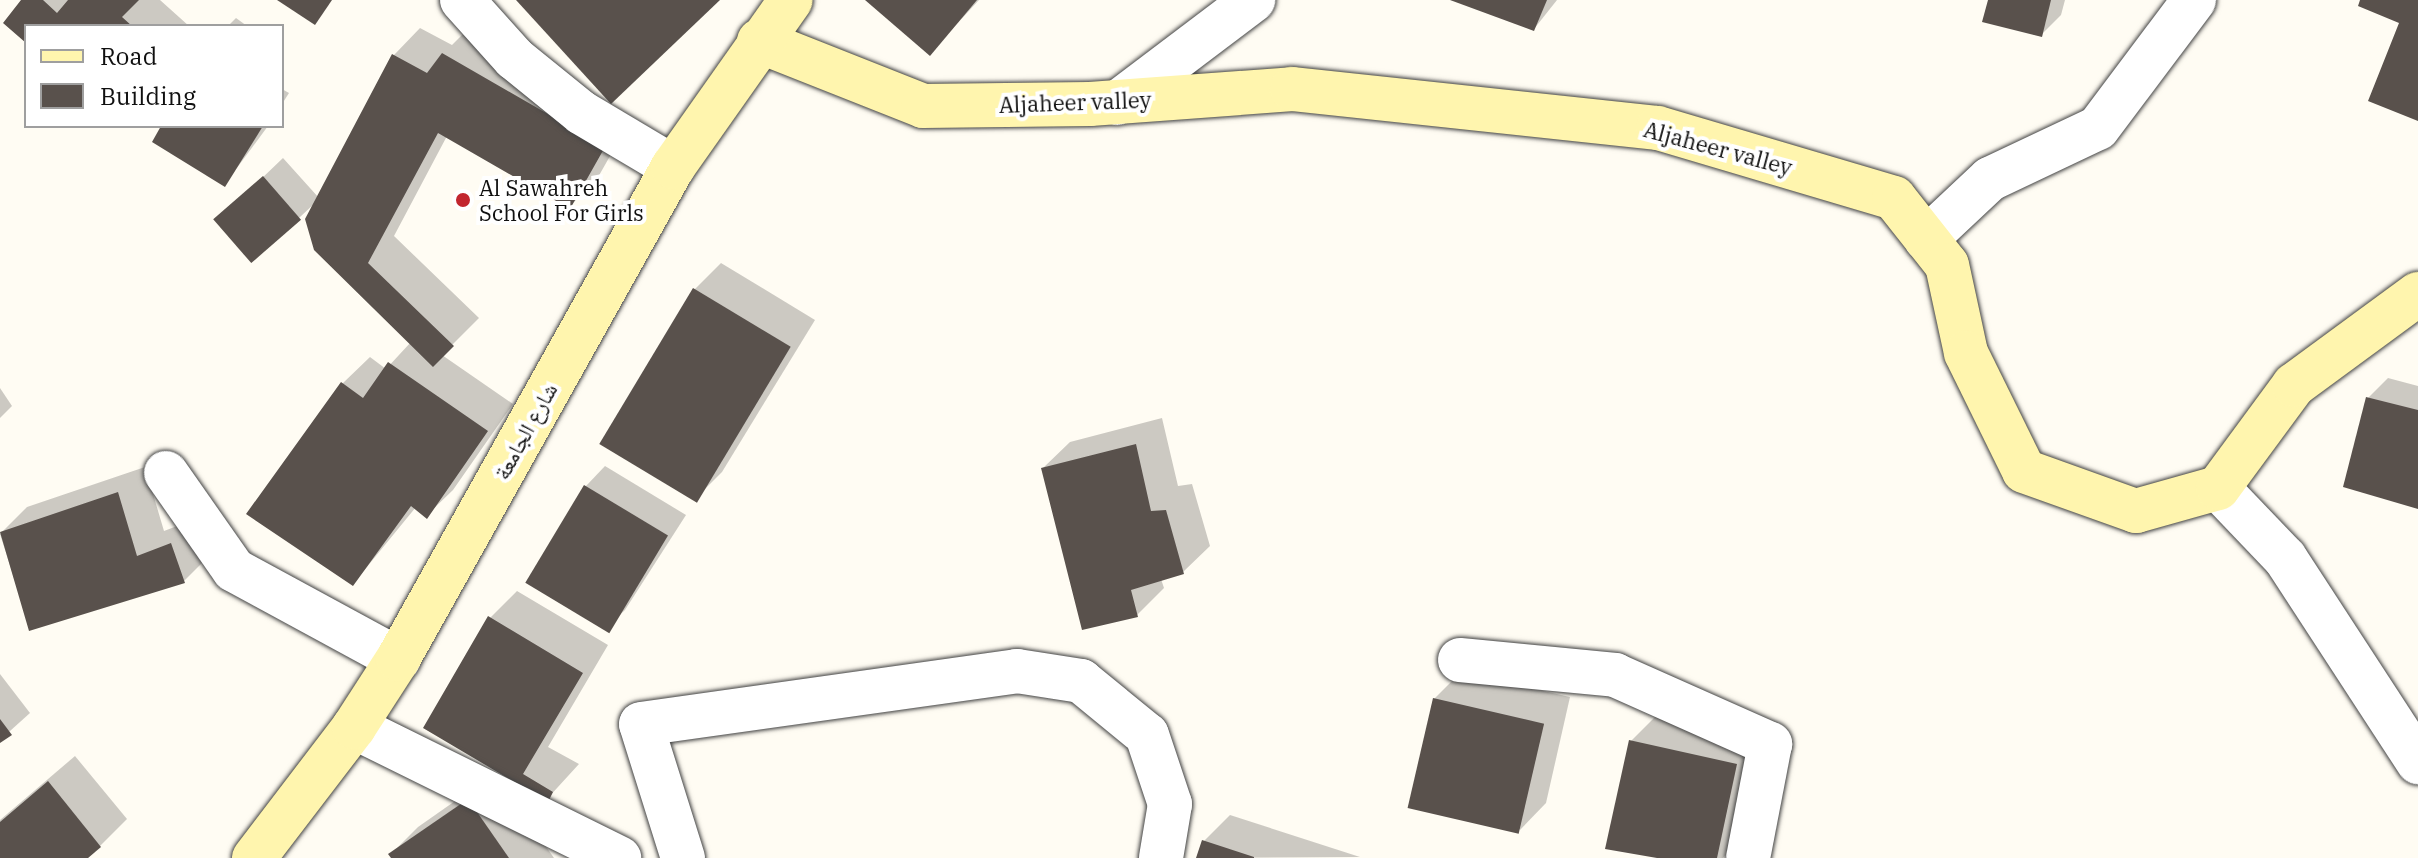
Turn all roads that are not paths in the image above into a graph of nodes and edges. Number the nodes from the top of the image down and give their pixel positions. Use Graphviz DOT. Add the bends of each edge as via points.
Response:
graph roads {
  1 [pos="791,0"];
  2 [pos="1253,0"];
  3 [pos="2194,0"];
  4 [pos="472,6"];
  5 [pos="759,41"];
  6 [pos="1117,103"];
  7 [pos="673,167"];
  8 [pos="1926,239"];
  9 [pos="2418,294"];
  10 [pos="166,473"];
  11 [pos="2218,488"];
  12 [pos="398,659"];
  13 [pos="1460,660"];
  14 [pos="354,727"];
  15 [pos="2418,762"];
  16 [pos="254,858"];
  17 [pos="619,858"];
  18 [pos="683,858"];
  19 [pos="1161,858"];
  20 [pos="1748,858"];
  1 -- 5 [label="street, شارع الجامعة"];
  2 -- 6 [label="street"];
  3 -- 8 [label="street" via="2098,128 1990,179"];
  4 -- 7 [label="street" via="514,58 582,113"];
  5 -- 6 [label="street, Aljaheer valley" via="923,106"];
  5 -- 7 [label="street, شارع الجامعة"];
  6 -- 8 [label="street, Aljaheer valley" via="1292,89 1658,128 1894,198"];
  7 -- 12 [label="street, شارع الجامعة"];
  8 -- 11 [label="street, Aljaheer valley" via="1947,265 1966,353 2024,471 2136,511"];
  9 -- 11 [label="street" via="2294,385"];
  10 -- 12 [label="street" via="234,570"];
  11 -- 15 [label="street" via="2285,558"];
  12 -- 14 [label="street, شارع الجامعة"];
  13 -- 20 [label="street" via="1615,675 1770,744"];
  14 -- 16 [label="street, شارع الجامعة"];
  14 -- 17 [label="street"];
  18 -- 19 [label="street" via="641,724 1017,671 1081,681 1147,735 1170,804"];
}
